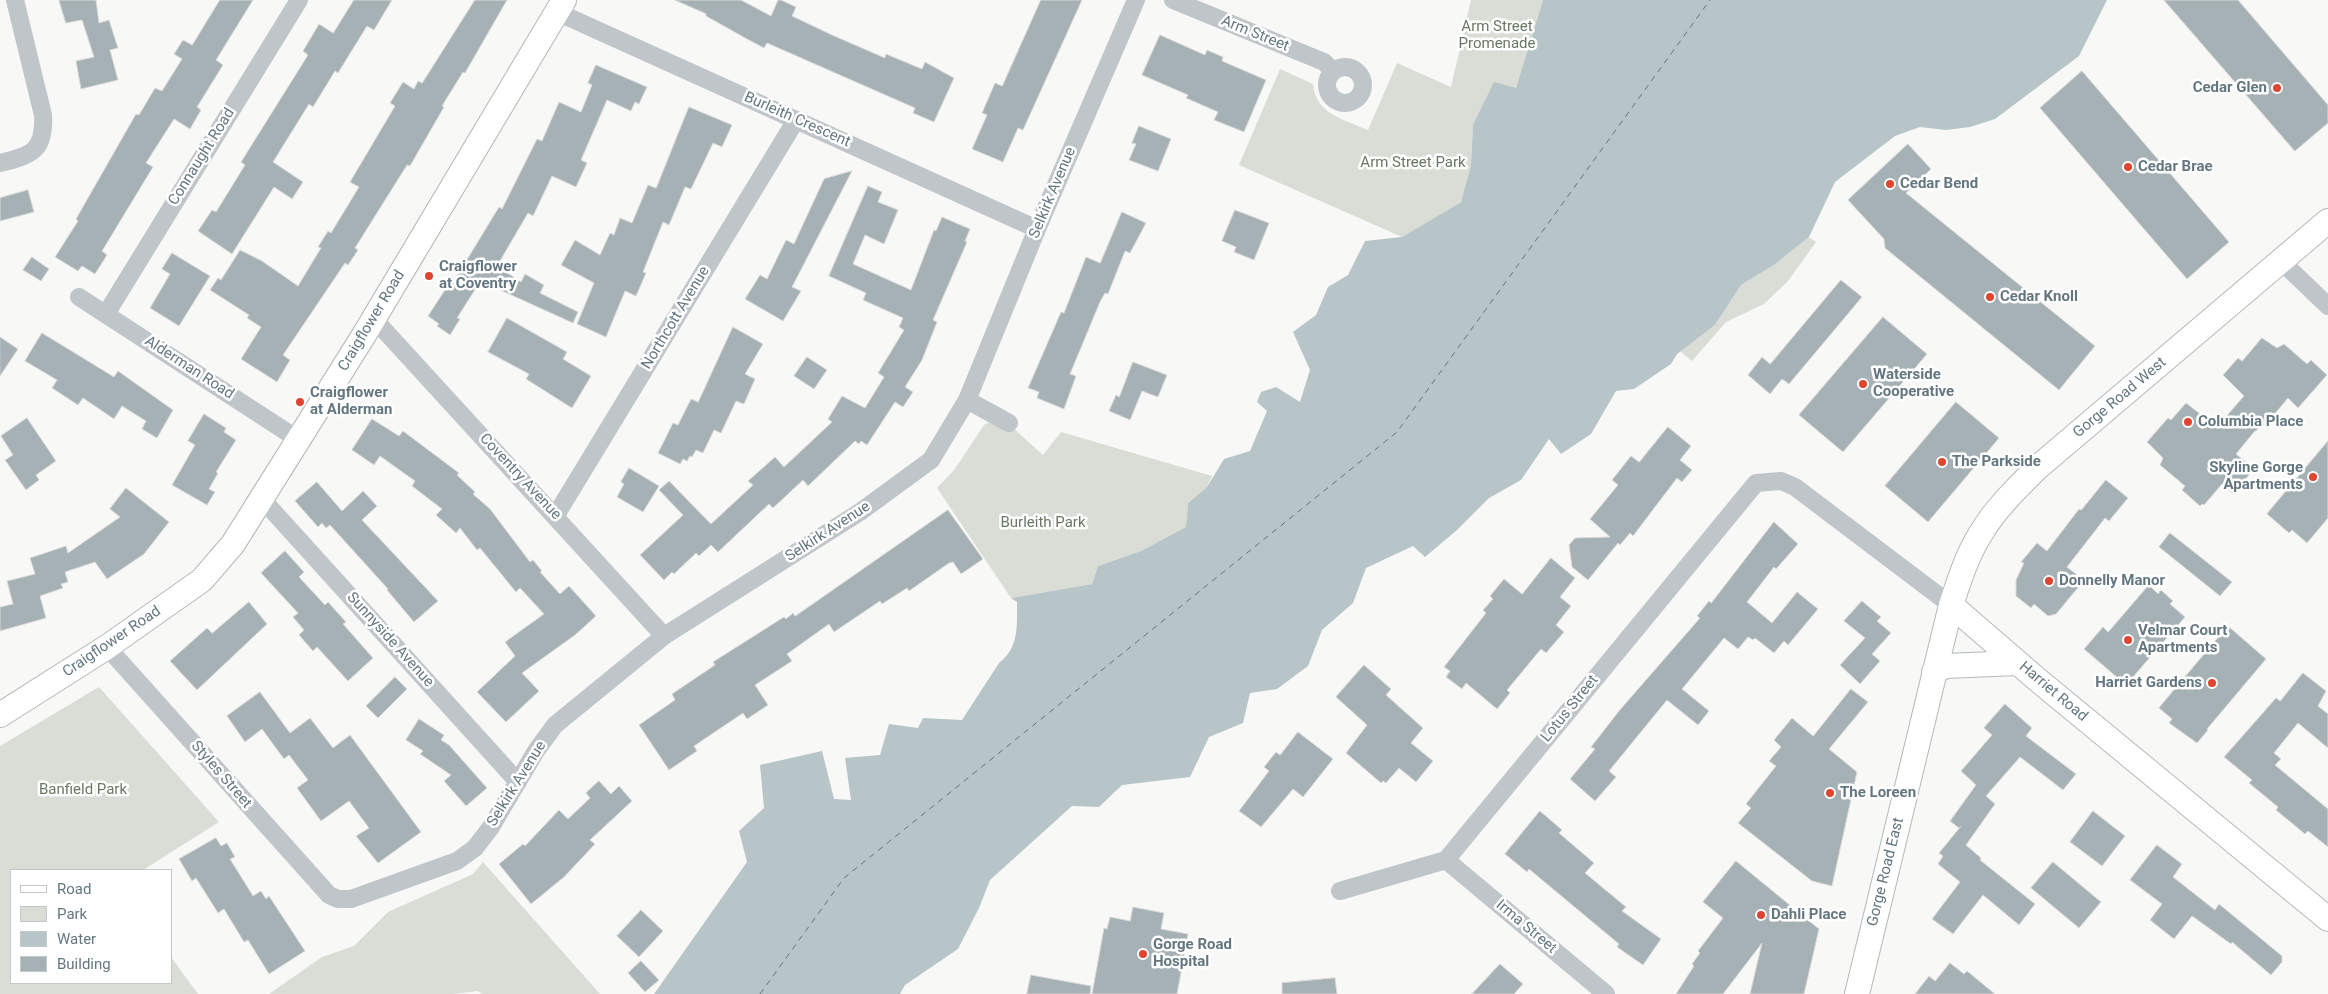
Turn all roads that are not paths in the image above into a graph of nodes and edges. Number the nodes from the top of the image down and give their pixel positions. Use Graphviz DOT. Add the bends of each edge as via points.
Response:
graph roads {
  1 [pos="15,0"];
  2 [pos="299,0"];
  3 [pos="1136,0"];
  4 [pos="1174,0"];
  5 [pos="561,6"];
  6 [pos="1333,71"];
  7 [pos="796,120"];
  8 [pos="0,162"];
  9 [pos="2328,221"];
  10 [pos="1036,229"];
  11 [pos="2282,262"];
  12 [pos="79,297"];
  13 [pos="2328,306"];
  14 [pos="106,314"];
  15 [pos="374,319"];
  16 [pos="967,400"];
  17 [pos="1009,423"];
  18 [pos="299,440"];
  19 [pos="1769,480"];
  20 [pos="262,499"];
  21 [pos="556,515"];
  22 [pos="1951,605"];
  23 [pos="664,636"];
  24 [pos="107,647"];
  25 [pos="2018,664"];
  26 [pos="1934,672"];
  27 [pos="0,715"];
  28 [pos="518,782"];
  29 [pos="1446,860"];
  30 [pos="1340,891"];
  31 [pos="338,899"];
  32 [pos="2328,919"];
  33 [pos="1606,994"];
  34 [pos="1857,994"];
  1 -- 8 [label="street" via="44,129 41,143 32,153"];
  2 -- 14 [label="street, Connaught Road"];
  3 -- 10 [label="street, Selkirk Avenue"];
  4 -- 6 [label="street, Arm Street" via="1324,62"];
  5 -- 7 [label="street, Burleith Crescent"];
  5 -- 15 [label="main road, Craigflower Road"];
  7 -- 10 [label="street, Burleith Crescent"];
  7 -- 21 [label="street, Northcott Avenue"];
  9 -- 11 [label="main road, Gorge Road West"];
  10 -- 16 [label="street, Selkirk Avenue"];
  11 -- 13 [label="street"];
  11 -- 22 [label="main road, Gorge Road West" via="2037,468 2003,503 1981,533 1964,566"];
  12 -- 14 [label="street, Alderman Road"];
  14 -- 18 [label="street, Alderman Road"];
  15 -- 18 [label="main road, Craigflower Road"];
  15 -- 21 [label="street, Coventry Avenue"];
  16 -- 17 [label="street"];
  16 -- 23 [label="street, Selkirk Avenue" via="931,460 860,512"];
  18 -- 20 [label="main road, Craigflower Road"];
  19 -- 22 [label="street, Harriet Road" via="1795,487"];
  19 -- 29 [label="street, Lotus Street" via="1756,483 1748,491"];
  20 -- 24 [label="main road, Craigflower Road" via="233,544 202,580"];
  20 -- 28 [label="street, Sunnyside Avenue"];
  21 -- 23 [label="street, Coventry Avenue"];
  22 -- 25 [label="main road, Harriet Road"];
  22 -- 26 [label="main road, Gorge Road East"];
  23 -- 28 [label="street, Selkirk Avenue" via="555,726"];
  24 -- 27 [label="main road, Craigflower Road"];
  24 -- 31 [label="street, Styles Street" via="319,887"];
  25 -- 26 [label="main road" via="1945,666"];
  25 -- 32 [label="main road, Harriet Road"];
  26 -- 34 [label="main road, Gorge Road East"];
  28 -- 31 [label="street, Selkirk Avenue" via="475,848 457,861 366,895"];
  29 -- 30 [label="street"];
  29 -- 33 [label="street, Irma Street"];
}
